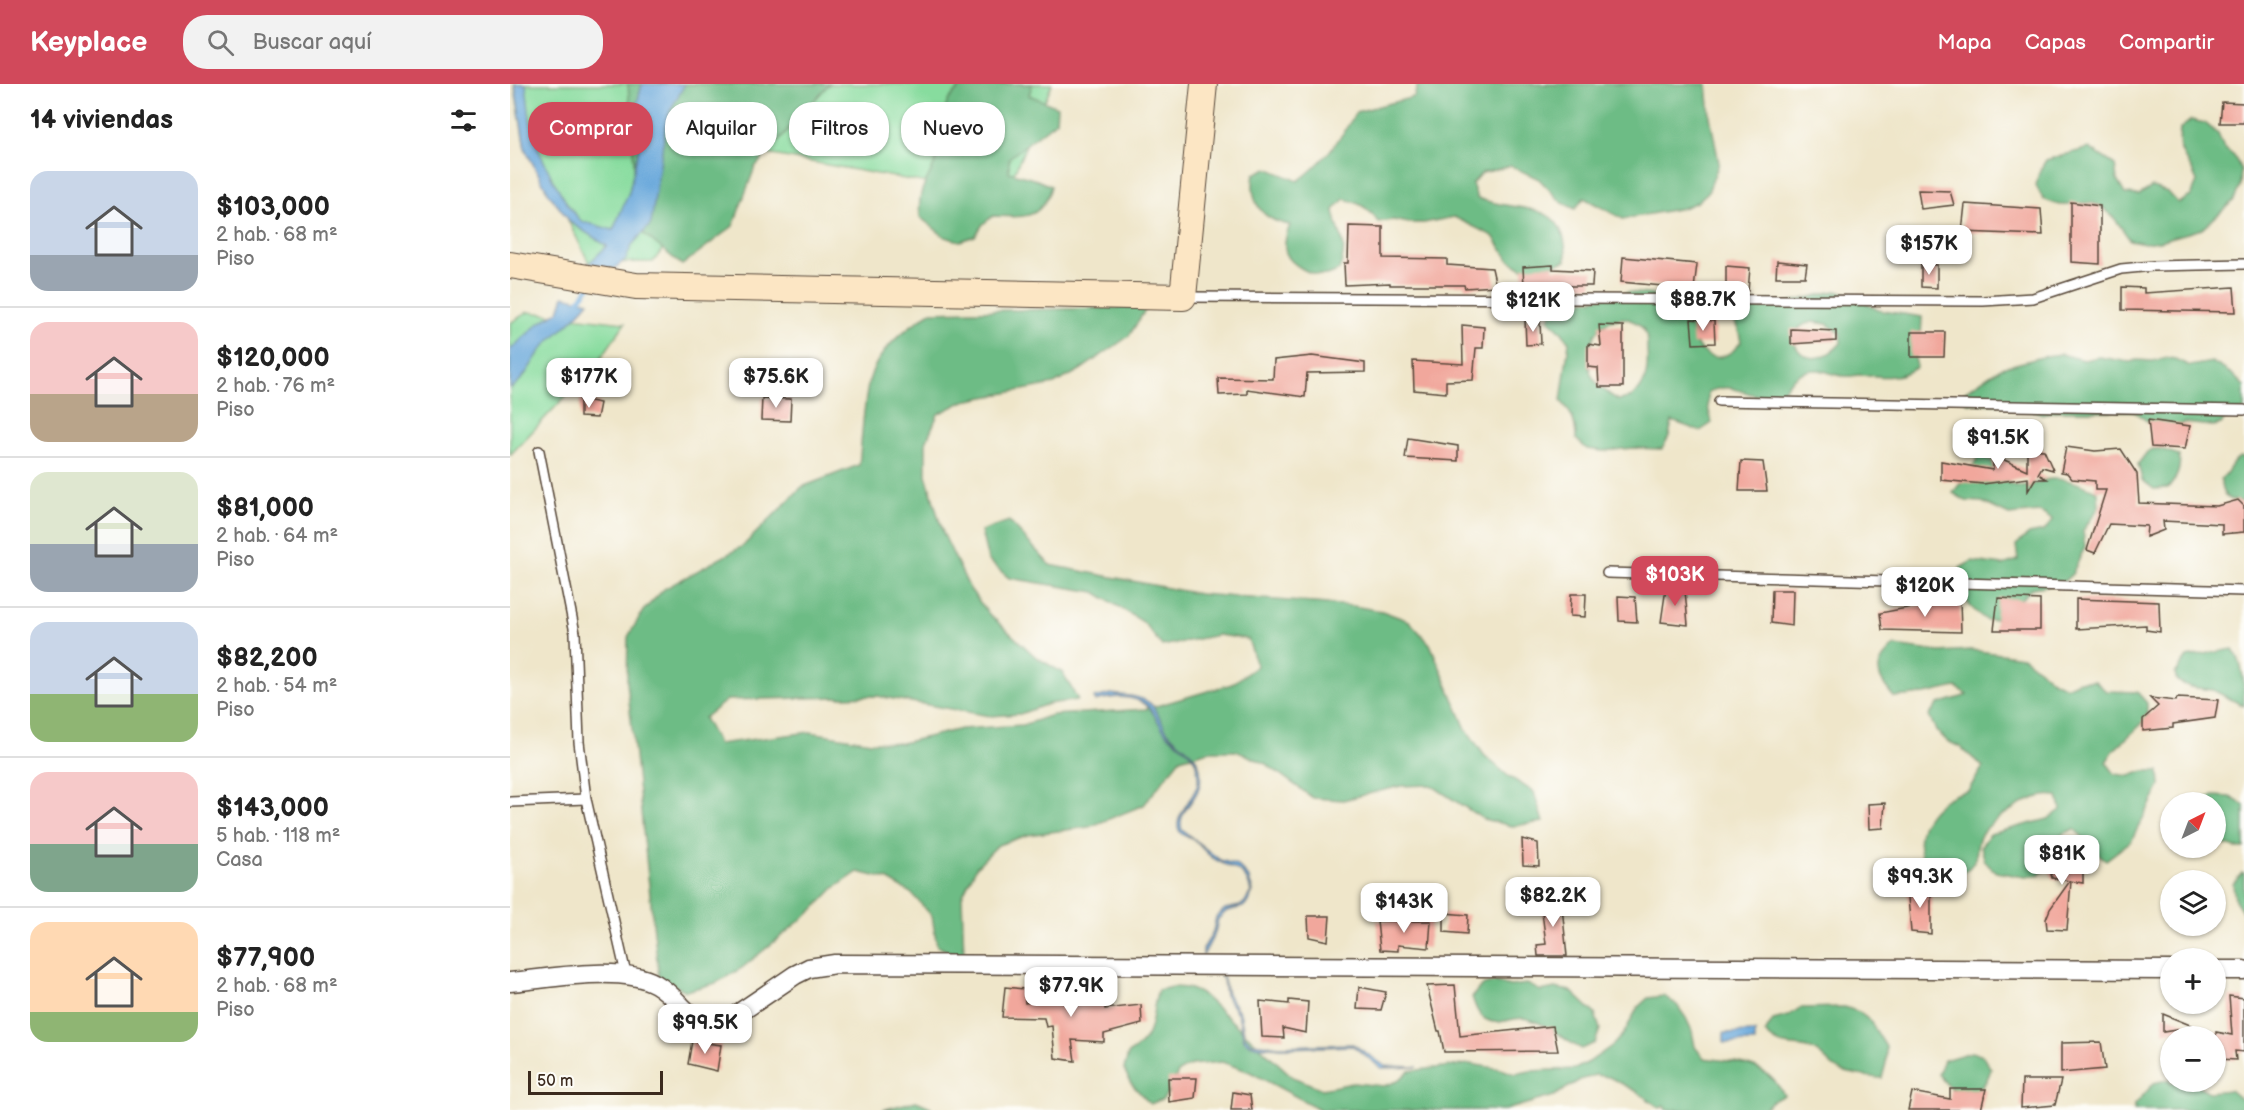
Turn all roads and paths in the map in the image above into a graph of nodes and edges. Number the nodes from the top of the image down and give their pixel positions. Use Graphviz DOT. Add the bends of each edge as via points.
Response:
graph roads {
  1 [pos="1204,84"];
  2 [pos="2244,264"];
  3 [pos="510,265"];
  4 [pos="1183,297"];
  5 [pos="1719,401"];
  6 [pos="2244,410"];
  7 [pos="539,451"];
  8 [pos="1607,573"];
  9 [pos="2244,591"];
  10 [pos="586,799"];
  11 [pos="510,802"];
  12 [pos="2160,970"];
  13 [pos="2226,970"];
  14 [pos="2244,970"];
  15 [pos="626,974"];
  16 [pos="510,982"];
  1 -- 4 [label="street"];
  2 -- 4 [label="lane" via="2121,269 2033,298 1983,301"];
  3 -- 4 [label="street" via="636,286"];
  5 -- 6 [label="lane"];
  7 -- 10 [label="lane" via="575,633 579,742"];
  8 -- 9 [label="lane"];
  10 -- 11 [label="lane"];
  10 -- 15 [label="lane"];
  12 -- 15 [label="street" via="835,964 809,968 795,975 720,1026 692,1017 655,984"];
  13 -- 14 [label="street"];
  15 -- 16 [label="street"];
}
